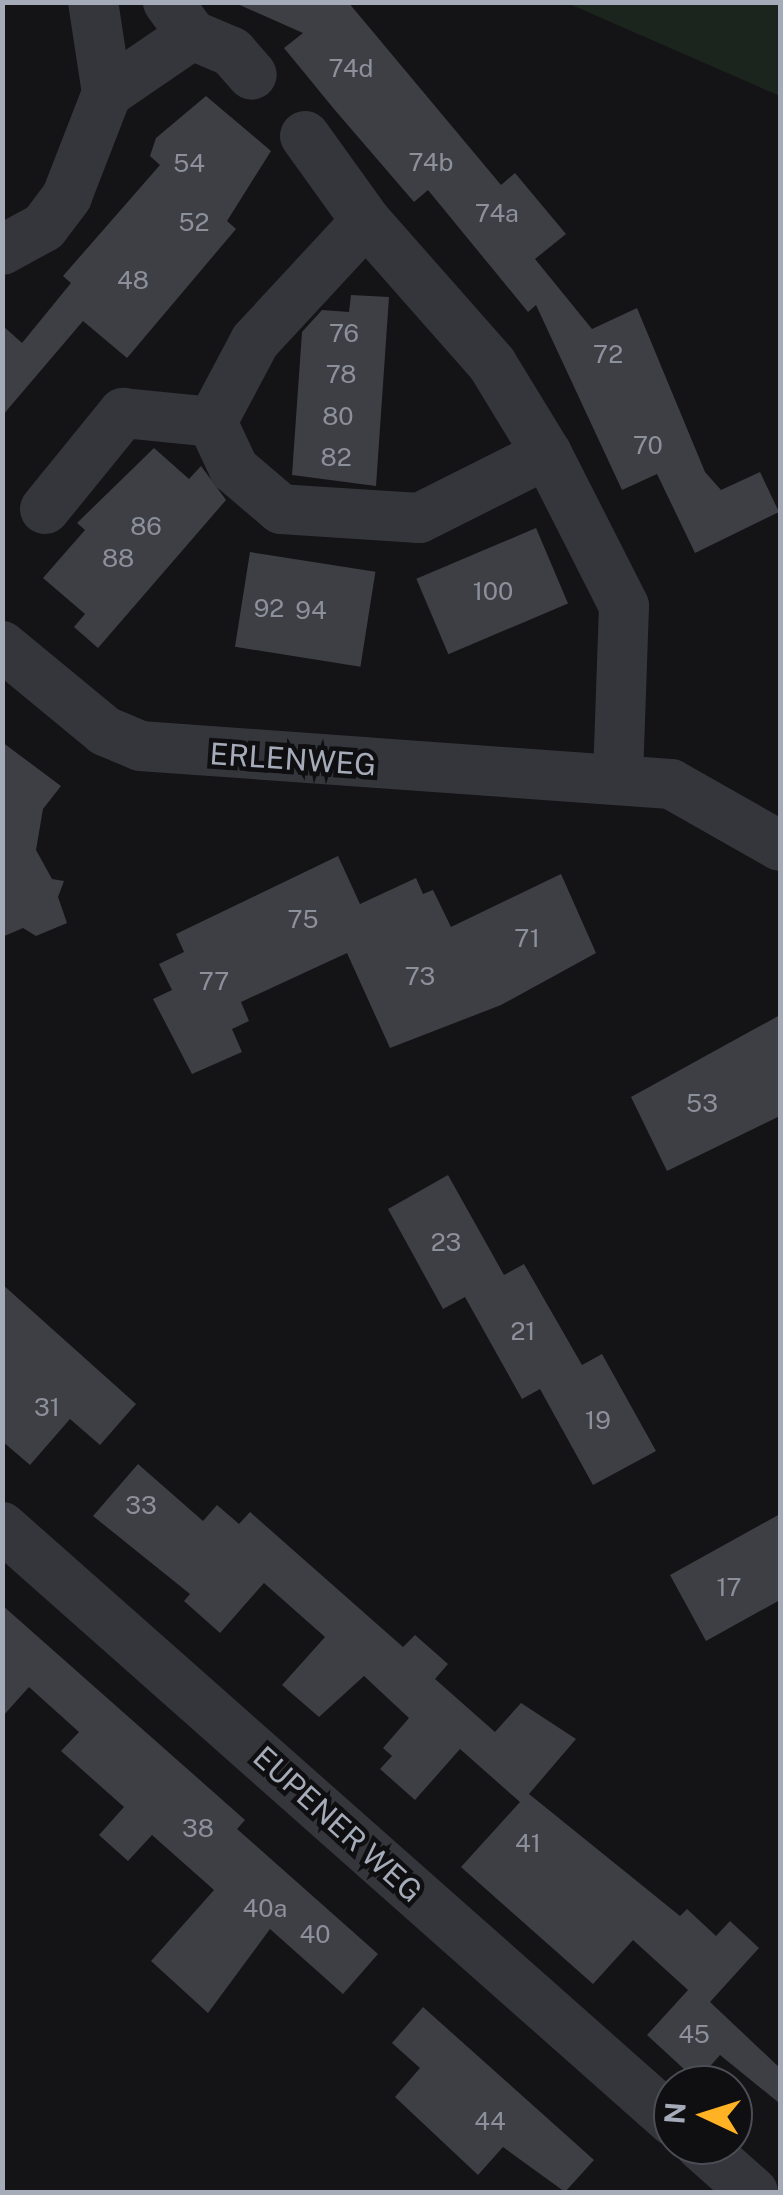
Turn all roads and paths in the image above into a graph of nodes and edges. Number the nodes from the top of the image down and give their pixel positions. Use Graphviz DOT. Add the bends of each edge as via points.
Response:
graph roads {
  1 [pos="93,2"];
  2 [pos="180,19"];
  3 [pos="252,75"];
  4 [pos="107,93"];
  5 [pos="304,136"];
  6 [pos="366,221"];
  7 [pos="2,250"];
  8 [pos="212,422"];
  9 [pos="546,454"];
  10 [pos="45,509"];
  11 [pos="2,646"];
  12 [pos="618,780"];
  13 [pos="780,846"];
  14 [pos="2,1527"];
  15 [pos="653,2104"];
  16 [pos="723,2165"];
  17 [pos="753,2192"];
  1 -- 4 [label="street"];
  2 -- 3 [label="street" via="232,52"];
  2 -- 4 [label="street"];
  4 -- 7 [label="street" via="67,196 44,227"];
  5 -- 6 [label="street"];
  6 -- 8 [label="street" via="256,342"];
  6 -- 9 [label="street" via="492,364"];
  8 -- 9 [label="street" via="234,469 282,510 419,518"];
  8 -- 10 [label="street" via="123,413"];
  9 -- 12 [label="street" via="624,606"];
  11 -- 12 [label="street, ERLENWEG" via="105,732 140,746"];
  12 -- 13 [label="street, ERLENWEG" via="671,784 714,801"];
  14 -- 15 [label="street, EUPENER WEG"];
  16 -- 17 [label="street"];
}
